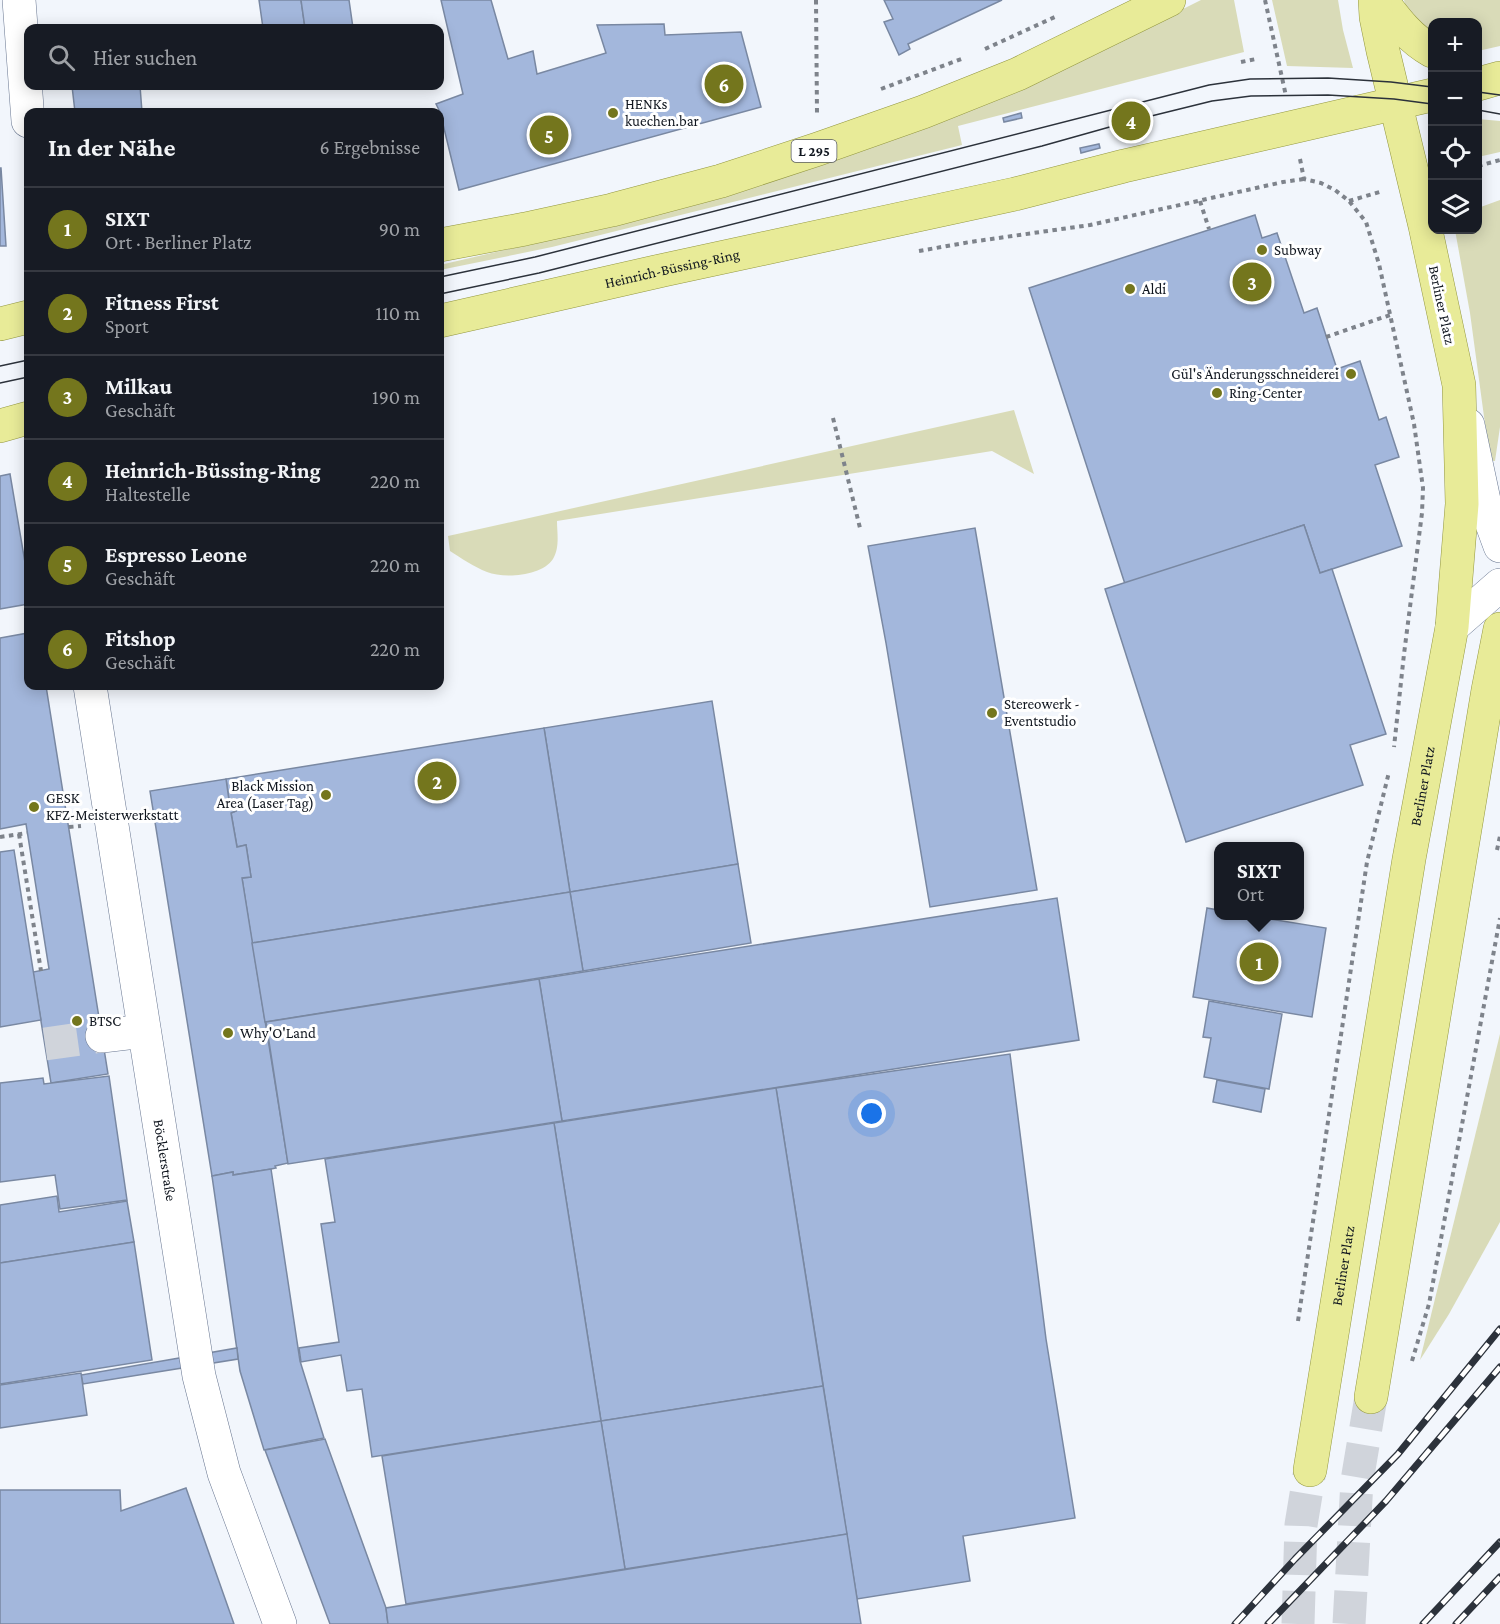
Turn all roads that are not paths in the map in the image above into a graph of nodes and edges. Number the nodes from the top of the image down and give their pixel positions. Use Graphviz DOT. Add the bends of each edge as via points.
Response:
graph roads {
  1 [pos="19,0"];
  2 [pos="1168,0"];
  3 [pos="1375,0"];
  4 [pos="1381,0"];
  5 [pos="1428,49"];
  6 [pos="24,67"];
  7 [pos="1482,68"];
  8 [pos="1500,72"];
  9 [pos="1500,78"];
  10 [pos="1482,83"];
  11 [pos="26,90"];
  12 [pos="1428,96"];
  13 [pos="1395,103"];
  14 [pos="27,108"];
  15 [pos="444,244"];
  16 [pos="24,318"];
  17 [pos="444,320"];
  18 [pos="0,324"];
  19 [pos="1459,385"];
  20 [pos="24,419"];
  21 [pos="0,426"];
  22 [pos="1500,546"];
  23 [pos="1500,585"];
  24 [pos="1452,627"];
  25 [pos="1500,629"];
  26 [pos="91,690"];
  27 [pos="144,1031"];
  28 [pos="102,1036"];
  29 [pos="1371,1397"];
  30 [pos="1310,1470"];
  31 [pos="280,1624"];
  1 -- 6 [label="street"];
  2 -- 15 [label="main road, L 295" via="1018,74 818,149 721,181 612,210"];
  3 -- 13 [label="main road, Berliner Platz"];
  4 -- 5 [label="main road" via="1397,22"];
  7 -- 8 [label="main road"];
  9 -- 10 [label="main road"];
  11 -- 14 [label="street"];
  12 -- 13 [label="main road, Heinrich-Büssing-Ring"];
  13 -- 17 [label="main road, Heinrich-Büssing-Ring" via="1015,194"];
  13 -- 19 [label="main road, Berliner Platz"];
  16 -- 18 [label="main road"];
  19 -- 22 [label="street" via="1485,505"];
  19 -- 24 [label="main road, Berliner Platz" via="1462,504"];
  20 -- 21 [label="main road"];
  23 -- 24 [label="street"];
  24 -- 30 [label="main road, Berliner Platz" via="1409,859"];
  25 -- 29 [label="main road"];
  26 -- 27 [label="street, Böcklerstraße"];
  27 -- 28 [label="street"];
  27 -- 31 [label="street, Böcklerstraße" via="199,1376 224,1473"];
}
